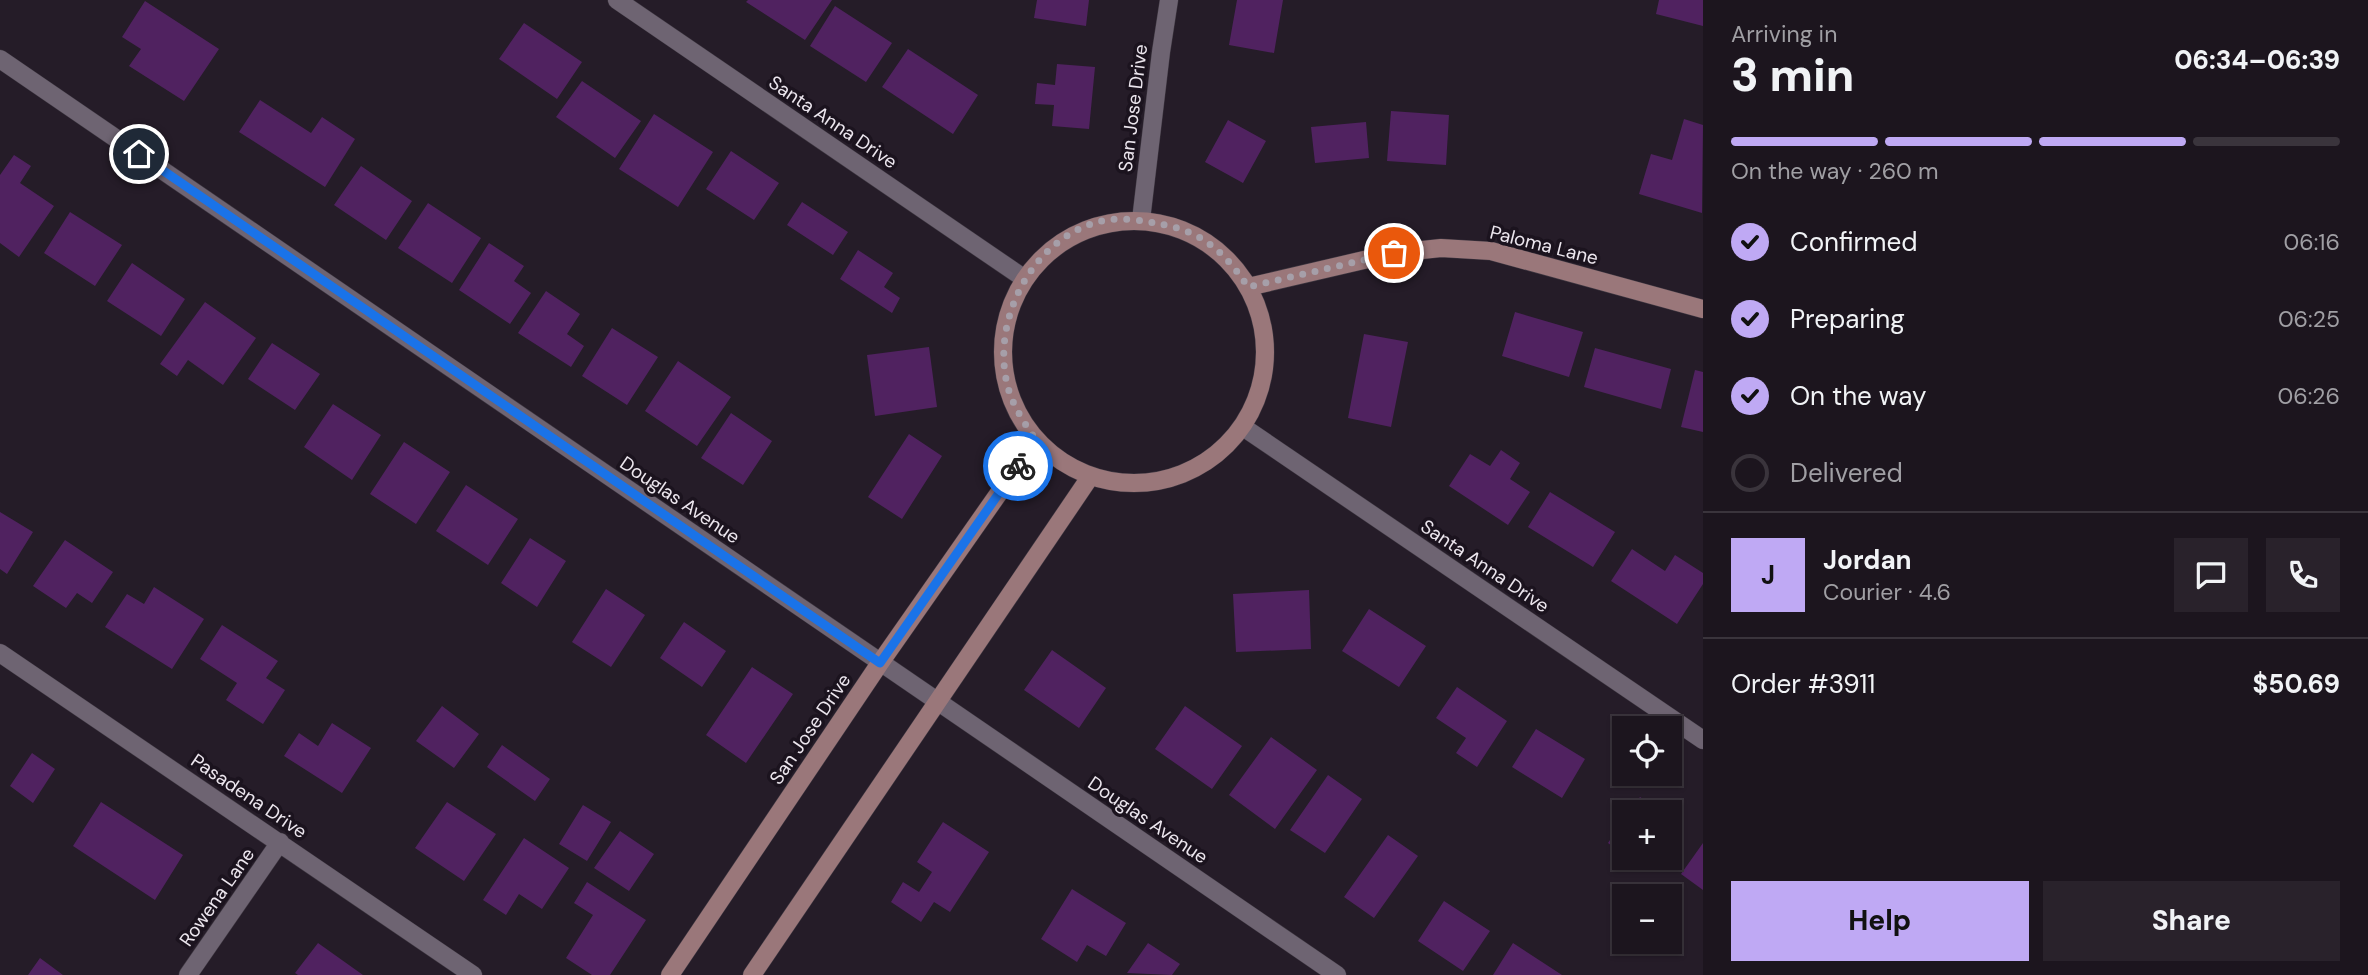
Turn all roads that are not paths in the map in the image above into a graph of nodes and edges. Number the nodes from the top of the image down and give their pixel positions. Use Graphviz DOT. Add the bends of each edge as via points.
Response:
graph roads {
  1 [pos="617,0"];
  2 [pos="1169,0"];
  3 [pos="0,59"];
  4 [pos="1141,220"];
  5 [pos="1025,279"];
  6 [pos="1248,287"];
  7 [pos="1703,309"];
  8 [pos="1243,426"];
  9 [pos="1036,440"];
  10 [pos="1090,477"];
  11 [pos="0,653"];
  12 [pos="880,663"];
  13 [pos="938,703"];
  14 [pos="1703,740"];
  15 [pos="280,842"];
  16 [pos="188,975"];
  17 [pos="473,975"];
  18 [pos="670,975"];
  19 [pos="752,975"];
  20 [pos="1337,975"];
  1 -- 5 [label="street, Santa Anna Drive"];
  2 -- 4 [label="street, San Jose Drive"];
  3 -- 12 [label="street, Douglas Avenue"];
  4 -- 5 [label="street" via="1107,220 1074,233 1049,250"];
  4 -- 6 [label="street" via="1173,226 1204,240 1229,260"];
  5 -- 9 [label="street" via="1010,311 1003,345 1006,379 1017,412"];
  6 -- 7 [label="street, Paloma Lane" via="1394,253 1441,248 1491,251"];
  6 -- 8 [label="street" via="1260,313 1265,352 1257,401"];
  8 -- 10 [label="street" via="1210,459 1158,482 1124,484"];
  8 -- 14 [label="street, Santa Anna Drive"];
  9 -- 10 [label="street" via="1061,462"];
  9 -- 12 [label="street, San Jose Drive"];
  10 -- 13 [label="street"];
  11 -- 15 [label="street, Pasadena Drive"];
  12 -- 13 [label="street, Douglas Avenue"];
  12 -- 18 [label="street, San Jose Drive"];
  13 -- 19 [label="street"];
  13 -- 20 [label="street, Douglas Avenue"];
  15 -- 16 [label="street, Rowena Lane"];
  15 -- 17 [label="street, Pasadena Drive"];
}
